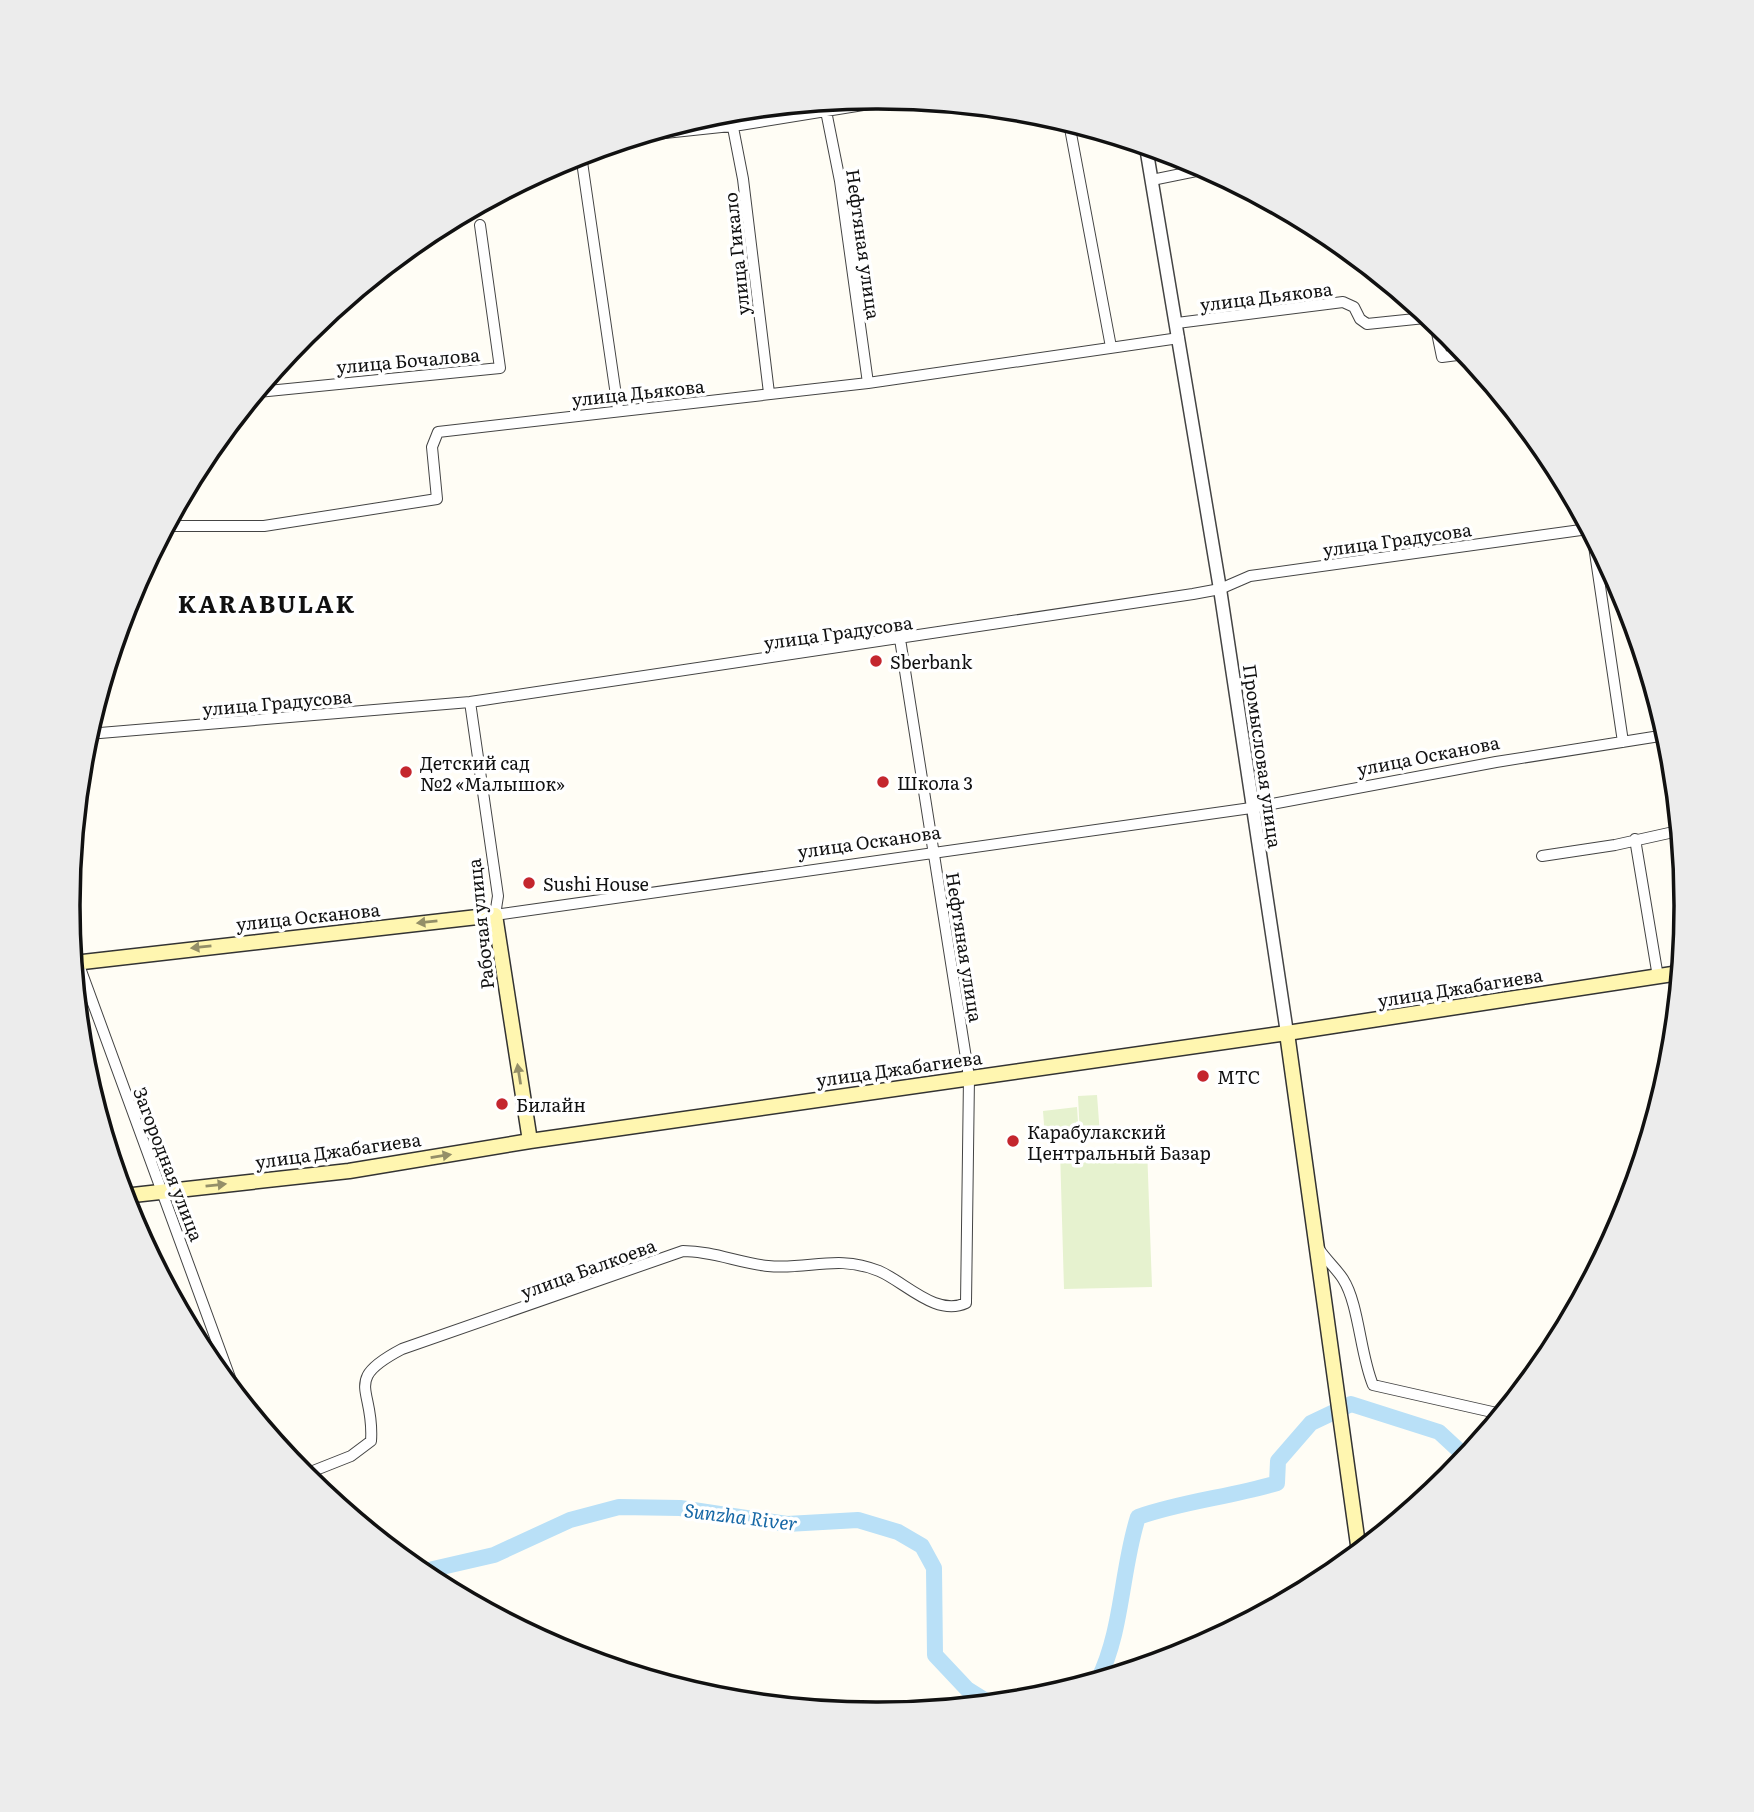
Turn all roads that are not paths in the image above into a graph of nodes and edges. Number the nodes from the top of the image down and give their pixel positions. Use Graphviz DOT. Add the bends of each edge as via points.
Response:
graph roads {
  1 [pos="826,111"];
  2 [pos="733,124"];
  3 [pos="718,126"];
  4 [pos="1071,134"];
  5 [pos="1148,158"];
  6 [pos="583,166"];
  7 [pos="1188,173"];
  8 [pos="1152,180"];
  9 [pos="480,225"];
  10 [pos="1415,319"];
  11 [pos="1177,323"];
  12 [pos="1179,338"];
  13 [pos="1438,341"];
  14 [pos="1111,347"];
  15 [pos="1452,356"];
  16 [pos="868,383"];
  17 [pos="270,391"];
  18 [pos="769,393"];
  19 [pos="618,409"];
  20 [pos="178,526"];
  21 [pos="1579,530"];
  22 [pos="1597,567"];
  23 [pos="1220,589"];
  24 [pos="900,639"];
  25 [pos="470,702"];
  26 [pos="100,733"];
  27 [pos="1655,737"];
  28 [pos="1623,742"];
  29 [pos="1251,808"];
  30 [pos="1670,833"];
  31 [pos="1635,839"];
  32 [pos="934,850"];
  33 [pos="1542,856"];
  34 [pos="495,915"];
  35 [pos="82,962"];
  36 [pos="1670,974"];
  37 [pos="1658,976"];
  38 [pos="85,986"];
  39 [pos="1287,1033"];
  40 [pos="969,1077"];
  41 [pos="530,1141"];
  42 [pos="162,1191"];
  43 [pos="135,1195"];
  44 [pos="1318,1245"];
  45 [pos="966,1303"];
  46 [pos="224,1362"];
  47 [pos="1492,1412"];
  48 [pos="315,1470"];
  49 [pos="1358,1541"];
  1 -- 2 [label="street"];
  1 -- 16 [label="street, Нефтяная улица"];
  2 -- 3 [label="street"];
  2 -- 18 [label="street, улица Гикало"];
  4 -- 14 [label="street"];
  5 -- 8 [label="street, Промысловая улица"];
  6 -- 19 [label="street"];
  7 -- 8 [label="street"];
  8 -- 11 [label="street, Промысловая улица"];
  9 -- 17 [label="street, улица Бочалова" via="500,368"];
  10 -- 11 [label="street, улица Дьякова" via="1367,324 1354,307 1343,302"];
  11 -- 12 [label="street, Промысловая улица"];
  12 -- 14 [label="street, улица Дьякова"];
  12 -- 23 [label="street, Промысловая улица"];
  13 -- 15 [label="street, улица Дьякова" via="1441,357"];
  14 -- 16 [label="street, улица Дьякова"];
  16 -- 18 [label="street, улица Дьякова"];
  18 -- 19 [label="street, улица Дьякова"];
  19 -- 20 [label="street, улица Дьякова" via="438,432 432,447 436,499 264,526"];
  21 -- 23 [label="street, улица Градусова" via="1250,576"];
  22 -- 28 [label="street"];
  23 -- 24 [label="street, улица Градусова"];
  23 -- 29 [label="street, Промысловая улица"];
  24 -- 25 [label="street, улица Градусова"];
  24 -- 32 [label="street, Нефтяная улица"];
  25 -- 26 [label="street, улица Градусова"];
  25 -- 34 [label="street, Рабочая улица" via="498,896"];
  27 -- 28 [label="street, улица Осканова"];
  28 -- 29 [label="street, улица Осканова"];
  29 -- 32 [label="street, улица Осканова"];
  29 -- 39 [label="street, Промысловая улица"];
  30 -- 31 [label="street"];
  31 -- 33 [label="street"];
  31 -- 37 [label="street"];
  32 -- 34 [label="street, улица Осканова"];
  32 -- 40 [label="street, Нефтяная улица"];
  34 -- 35 [label="main road, улица Осканова, one-way"];
  41 -- 34 [label="main road, Рабочая улица, one-way"];
  36 -- 37 [label="main road, улица Джабагиева"];
  37 -- 39 [label="main road, улица Джабагиева"];
  38 -- 42 [label="street, Загородная улица"];
  39 -- 40 [label="main road, улица Джабагиева"];
  39 -- 44 [label="main road, Промысловая улица"];
  40 -- 41 [label="main road, улица Джабагиева"];
  40 -- 45 [label="street, Нефтяная улица"];
  42 -- 41 [label="main road, улица Джабагиева, one-way" via="349,1171"];
  42 -- 43 [label="main road, улица Джабагиева"];
  42 -- 46 [label="street, Загородная улица"];
  44 -- 47 [label="street" via="1350,1295 1364,1365 1373,1385"];
  44 -- 49 [label="main road, Промысловая улица"];
  45 -- 48 [label="street, улица Балкоева" via="947,1307 882,1272 849,1261 768,1266 683,1251 402,1349 375,1363 365,1378 364,1391 373,1416 371,1441 351,1456"];
}
